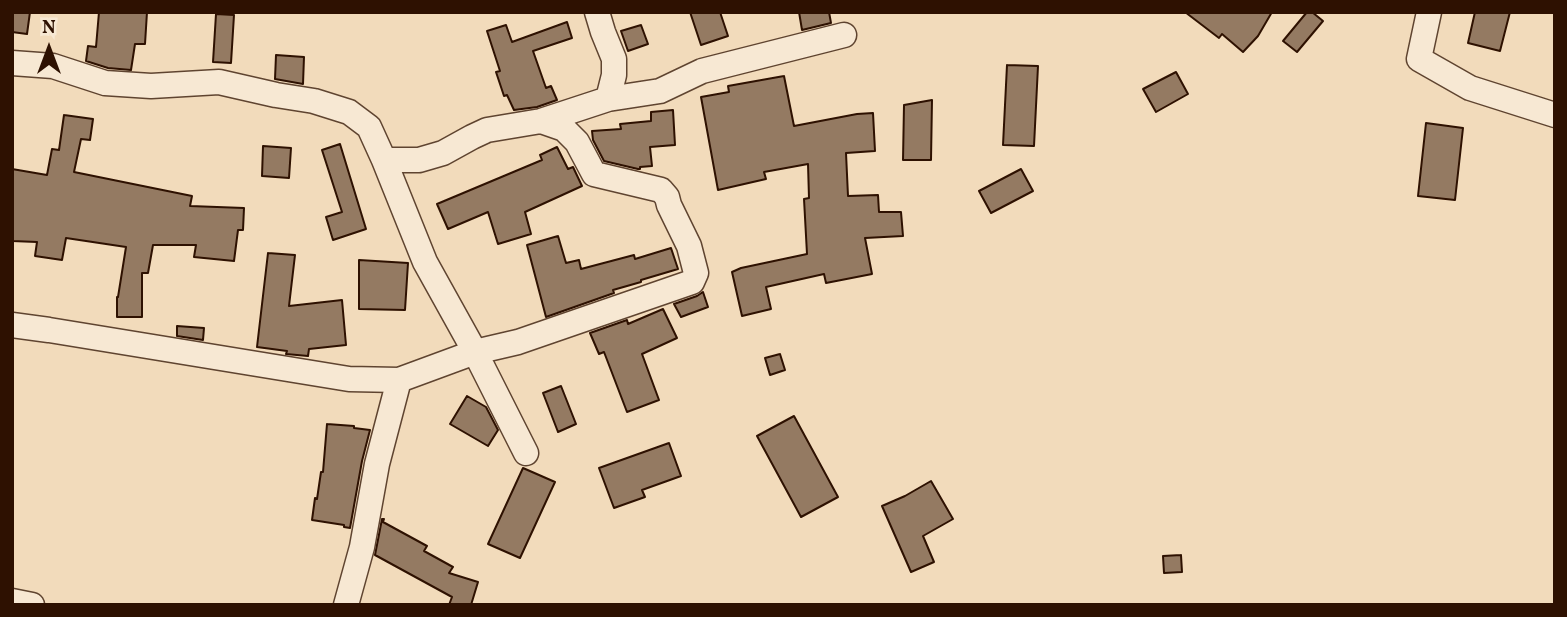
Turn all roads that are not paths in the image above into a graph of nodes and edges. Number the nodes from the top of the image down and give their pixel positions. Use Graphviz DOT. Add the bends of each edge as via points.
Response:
graph roads {
  1 [pos="597,12"];
  2 [pos="1429,12"];
  3 [pos="844,34"];
  4 [pos="614,59"];
  5 [pos="12,63"];
  6 [pos="642,94"];
  7 [pos="608,99"];
  8 [pos="1555,115"];
  9 [pos="541,121"];
  10 [pos="384,160"];
  11 [pos="12,325"];
  12 [pos="475,352"];
  13 [pos="399,380"];
  14 [pos="526,453"];
  15 [pos="12,601"];
  16 [pos="32,605"];
  17 [pos="346,605"];
  1 -- 4 [label="street"];
  2 -- 8 [label="street" via="1419,59 1470,89"];
  3 -- 6 [label="street" via="702,71 660,91"];
  4 -- 6 [label="street"];
  4 -- 7 [label="street"];
  5 -- 10 [label="street" via="53,66 105,83 219,82 314,100 349,112 369,127"];
  6 -- 7 [label="street"];
  7 -- 9 [label="street"];
  9 -- 10 [label="street" via="487,130 419,160"];
  9 -- 12 [label="street" via="564,129 577,142 594,174 661,190 689,246 696,273 692,282 518,342"];
  10 -- 12 [label="street" via="425,262"];
  11 -- 13 [label="street" via="348,379"];
  12 -- 13 [label="street"];
  12 -- 14 [label="street"];
  13 -- 17 [label="street"];
  15 -- 16 [label="street"];
}
